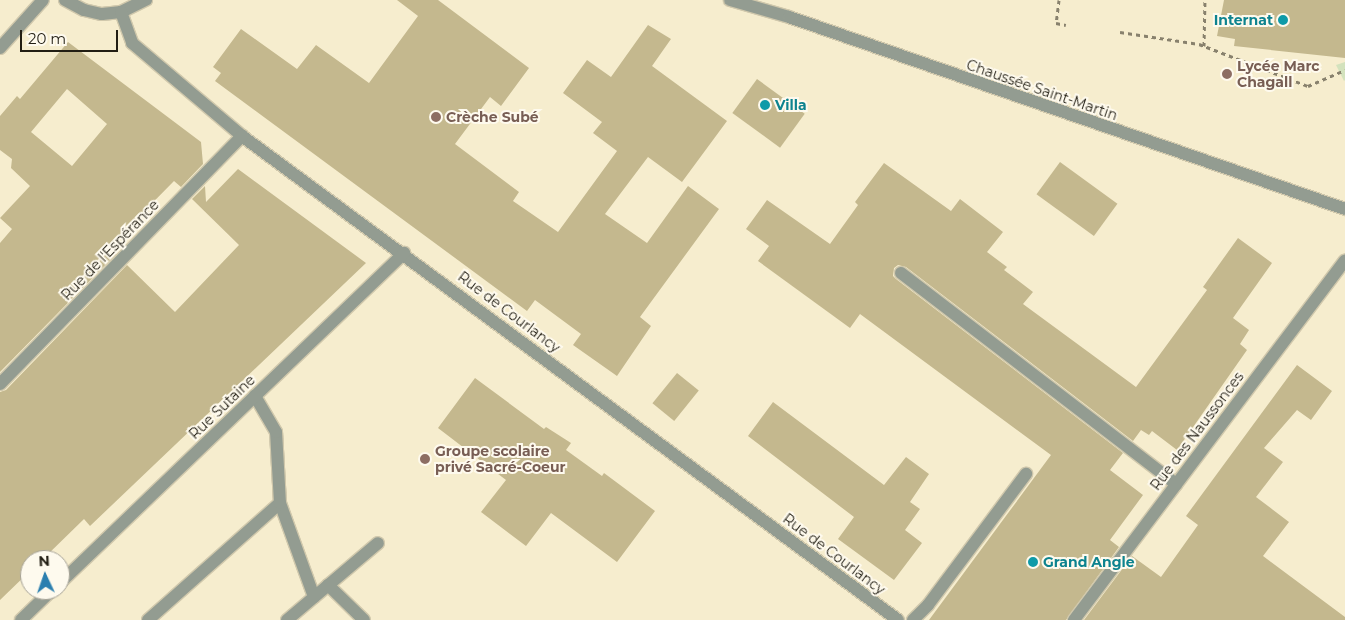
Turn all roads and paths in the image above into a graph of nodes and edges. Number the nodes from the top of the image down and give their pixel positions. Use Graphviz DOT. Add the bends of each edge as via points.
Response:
graph roads {
  1 [pos="43,0"];
  2 [pos="65,0"];
  3 [pos="146,0"];
  4 [pos="730,0"];
  5 [pos="1059,0"];
  6 [pos="1205,0"];
  7 [pos="121,12"];
  8 [pos="1066,25"];
  9 [pos="1120,32"];
  10 [pos="1204,46"];
  11 [pos="0,48"];
  12 [pos="1345,70"];
  13 [pos="242,136"];
  14 [pos="1345,208"];
  15 [pos="404,253"];
  16 [pos="1345,261"];
  17 [pos="901,273"];
  18 [pos="0,384"];
  19 [pos="255,396"];
  20 [pos="1026,474"];
  21 [pos="1176,484"];
  22 [pos="280,503"];
  23 [pos="378,543"];
  24 [pos="70,573"];
  25 [pos="328,585"];
  26 [pos="314,597"];
  27 [pos="42,600"];
  28 [pos="21,620"];
  29 [pos="148,620"];
  30 [pos="287,620"];
  31 [pos="364,620"];
  32 [pos="898,620"];
  33 [pos="913,620"];
  34 [pos="1074,620"];
  1 -- 11 [label="street"];
  2 -- 7 [label="street" via="84,10 102,14"];
  3 -- 7 [label="street"];
  4 -- 14 [label="street, Chaussée Saint-Martin"];
  5 -- 8 [label="path" via="1056,23"];
  6 -- 10 [label="path"];
  7 -- 13 [label="street, Rue de Courlancy" via="132,43"];
  9 -- 10 [label="path"];
  10 -- 12 [label="path" via="1308,86"];
  13 -- 15 [label="street, Rue de Courlancy"];
  13 -- 18 [label="street, Rue de l'Espérance"];
  15 -- 19 [label="street, Rue Sutaine"];
  15 -- 32 [label="street, Rue de Courlancy"];
  16 -- 21 [label="street, Rue des Naussonces"];
  17 -- 21 [label="street"];
  19 -- 22 [label="street" via="276,432"];
  19 -- 24 [label="street, Rue Sutaine"];
  20 -- 33 [label="street" via="928,605"];
  21 -- 34 [label="street, Rue des Naussonces"];
  22 -- 26 [label="street"];
  22 -- 29 [label="street"];
  23 -- 25 [label="street"];
  25 -- 26 [label="street"];
  25 -- 31 [label="street"];
  26 -- 30 [label="street"];
  27 -- 28 [label="street"];
}
